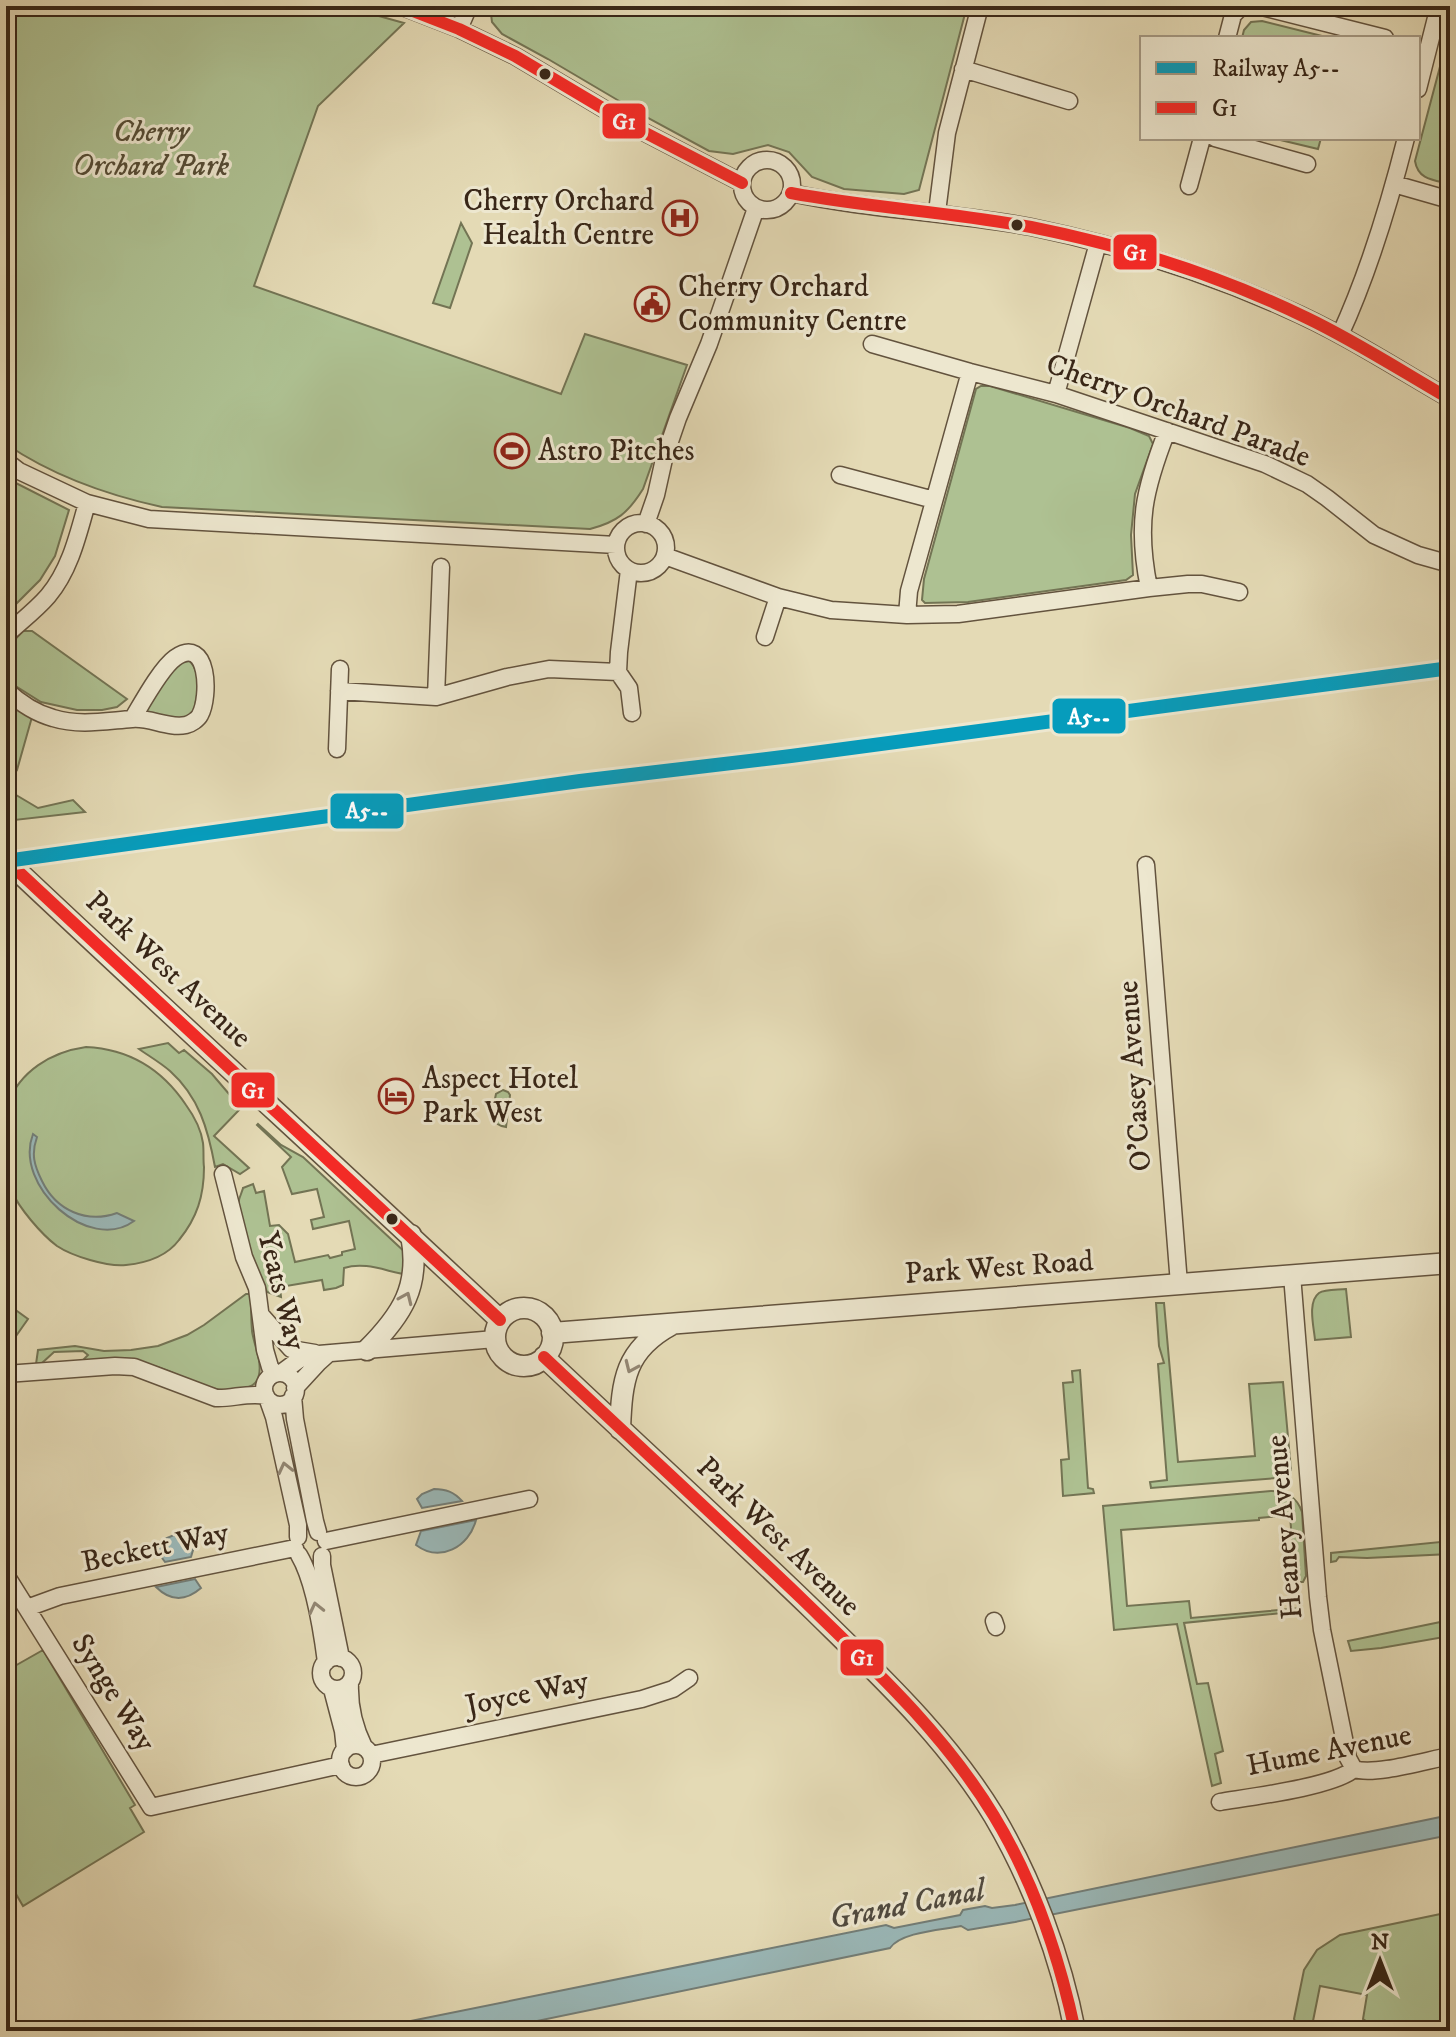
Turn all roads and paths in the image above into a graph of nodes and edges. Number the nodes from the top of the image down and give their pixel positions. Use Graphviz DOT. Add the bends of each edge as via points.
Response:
graph roads {
  1 [pos="400,6"];
  2 [pos="469,6"];
  3 [pos="980,6"];
  4 [pos="1242,6"];
  5 [pos="1258,6"];
  6 [pos="1439,6"];
  7 [pos="459,29"];
  8 [pos="1228,36"];
  9 [pos="1377,36"];
  10 [pos="1423,48"];
  11 [pos="963,69"];
  12 [pos="1420,73"];
  13 [pos="1069,101"];
  14 [pos="1201,140"];
  15 [pos="1222,140"];
  16 [pos="1405,140"];
  17 [pos="1307,164"];
  18 [pos="742,183"];
  19 [pos="1394,184"];
  20 [pos="1189,186"];
  21 [pos="791,193"];
  22 [pos="1450,200"];
  23 [pos="756,208"];
  24 [pos="937,212"];
  25 [pos="1098,243"];
  26 [pos="1340,335"];
  27 [pos="872,344"];
  28 [pos="970,372"];
  29 [pos="1056,394"];
  30 [pos="1450,399"];
  31 [pos="1167,431"];
  32 [pos="6,461"];
  33 [pos="840,475"];
  34 [pos="934,500"];
  35 [pos="87,503"];
  36 [pos="646,524"];
  37 [pos="616,545"];
  38 [pos="665,556"];
  39 [pos="1450,564"];
  40 [pos="441,567"];
  41 [pos="629,570"];
  42 [pos="1149,588"];
  43 [pos="1239,592"];
  44 [pos="778,597"];
  45 [pos="907,615"];
  46 [pos="6,635"];
  47 [pos="765,637"];
  48 [pos="340,669"];
  49 [pos="618,672"];
  50 [pos="6,690"];
  51 [pos="339,691"];
  52 [pos="436,697"];
  53 [pos="632,713"];
  54 [pos="133,718"];
  55 [pos="337,749"];
  56 [pos="6,860"];
  57 [pos="1146,865"];
  58 [pos="223,1174"];
  59 [pos="411,1235"];
  60 [pos="1450,1263"];
  61 [pos="1292,1275"];
  62 [pos="1179,1284"];
  63 [pos="261,1315"];
  64 [pos="675,1323"];
  65 [pos="498,1330"];
  66 [pos="552,1333"];
  67 [pos="367,1350"];
  68 [pos="324,1354"];
  69 [pos="544,1357"];
  70 [pos="6,1374"];
  71 [pos="278,1374"];
  72 [pos="294,1392"];
  73 [pos="267,1398"];
  74 [pos="620,1429"];
  75 [pos="529,1499"];
  76 [pos="322,1543"];
  77 [pos="297,1547"];
  78 [pos="6,1575"];
  79 [pos="27,1608"];
  80 [pos="334,1660"];
  81 [pos="689,1678"];
  82 [pos="350,1683"];
  83 [pos="332,1689"];
  84 [pos="368,1751"];
  85 [pos="1450,1756"];
  86 [pos="343,1757"];
  87 [pos="1354,1769"];
  88 [pos="1220,1802"];
  89 [pos="1075,2031"];
  1 -- 7 [label="street"];
  2 -- 7 [label="street"];
  3 -- 11 [label="street"];
  4 -- 8 [label="street" via="1233,15"];
  5 -- 9 [label="street"];
  6 -- 10 [label="street"];
  7 -- 18 [label="street"];
  10 -- 12 [label="street"];
  11 -- 13 [label="street"];
  11 -- 24 [label="street" via="947,133"];
  14 -- 20 [label="street"];
  15 -- 17 [label="street"];
  16 -- 19 [label="street"];
  18 -- 21 [label="street" via="757,162 778,162 790,175"];
  18 -- 23 [label="street"];
  19 -- 22 [label="street"];
  19 -- 26 [label="street"];
  21 -- 23 [label="street" via="775,209"];
  21 -- 24 [label="street" via="836,203"];
  23 -- 36 [label="street" via="678,418"];
  24 -- 25 [label="street"];
  25 -- 26 [label="street" via="1173,265"];
  25 -- 29 [label="street"];
  26 -- 30 [label="street"];
  27 -- 28 [label="street, Cherry Orchard Parade"];
  28 -- 29 [label="street, Cherry Orchard Parade"];
  28 -- 34 [label="street"];
  29 -- 31 [label="street, Cherry Orchard Parade"];
  31 -- 39 [label="street, Cherry Orchard Parade" via="1291,475 1374,535"];
  31 -- 42 [label="street" via="1143,512"];
  32 -- 35 [label="street"];
  33 -- 34 [label="street"];
  34 -- 45 [label="street"];
  35 -- 37 [label="street" via="149,519"];
  35 -- 46 [label="street" via="59,581"];
  36 -- 37 [label="street" via="624,530"];
  36 -- 38 [label="street" via="661,532"];
  37 -- 41 [label="street"];
  38 -- 41 [label="street" via="651,572"];
  38 -- 44 [label="street"];
  40 -- 52 [label="street"];
  41 -- 49 [label="street"];
  42 -- 43 [label="street" via="1202,584"];
  42 -- 45 [label="street" via="958,614"];
  44 -- 45 [label="street" via="831,610"];
  44 -- 47 [label="street"];
  48 -- 51 [label="street"];
  49 -- 52 [label="street" via="549,669"];
  49 -- 53 [label="street" via="629,688"];
  50 -- 54 [label="street" via="32,711 55,719 101,723"];
  51 -- 52 [label="street"];
  51 -- 55 [label="street"];
  54 -- 54 [label="street" via="176,657 188,653 200,659 206,676 200,717 188,725"];
  56 -- 59 [label="street, Park West Avenue"];
  57 -- 62 [label="street, O'Casey Avenue"];
  58 -- 63 [label="street, Yeats Way"];
  59 -- 65 [label="street, Park West Avenue"];
  67 -- 59 [label="street, one-way" via="392,1323 409,1293 415,1258"];
  60 -- 61 [label="street, Park West Road"];
  61 -- 62 [label="street, Park West Road"];
  61 -- 87 [label="street, Heaney Avenue" via="1322,1630"];
  62 -- 64 [label="street, Park West Road"];
  63 -- 68 [label="street" via="291,1349"];
  63 -- 71 [label="street, Yeats Way" via="265,1350"];
  64 -- 66 [label="street, Park West Road"];
  64 -- 74 [label="street, one-way" via="641,1347 631,1362 622,1387"];
  65 -- 66 [label="street" via="507,1313 526,1308 544,1316"];
  65 -- 67 [label="street"];
  65 -- 69 [label="street" via="503,1356 510,1362 528,1365"];
  66 -- 69 [label="street"];
  67 -- 68 [label="street"];
  68 -- 71 [label="street" via="300,1359"];
  68 -- 72 [label="street"];
  69 -- 74 [label="street, Park West Avenue"];
  70 -- 73 [label="street" via="134,1367 216,1398"];
  71 -- 72 [label="street" via="289,1376"];
  71 -- 73 [label="street" via="265,1383"];
  72 -- 73 [label="street" via="281,1404"];
  72 -- 76 [label="street, Yeats Way"];
  77 -- 73 [label="street, one-way" via="298,1525"];
  74 -- 89 [label="street, Park West Avenue" via="899,1695 957,1763 994,1816 1024,1876 1054,1951"];
  75 -- 76 [label="street"];
  76 -- 77 [label="street" via="313,1560"];
  76 -- 77 [label="street" via="314,1530 305,1531"];
  76 -- 80 [label="street, Yeats Way"];
  77 -- 79 [label="street, Beckett Way" via="60,1596"];
  80 -- 77 [label="street, one-way"];
  78 -- 79 [label="street, Synge Way"];
  79 -- 86 [label="street, Synge Way" via="151,1807"];
  80 -- 82 [label="street" via="346,1660 352,1667"];
  80 -- 83 [label="street" via="323,1666 321,1676"];
  81 -- 84 [label="street, Joyce Way" via="661,1694"];
  82 -- 83 [label="street"];
  82 -- 84 [label="street" via="355,1729"];
  83 -- 86 [label="street" via="343,1731"];
  84 -- 86 [label="street" via="354,1745"];
  84 -- 86 [label="street" via="372,1766 361,1777 342,1769"];
  85 -- 87 [label="street, Hume Avenue" via="1376,1771"];
  87 -- 88 [label="street, Hume Avenue" via="1340,1778"];
}
